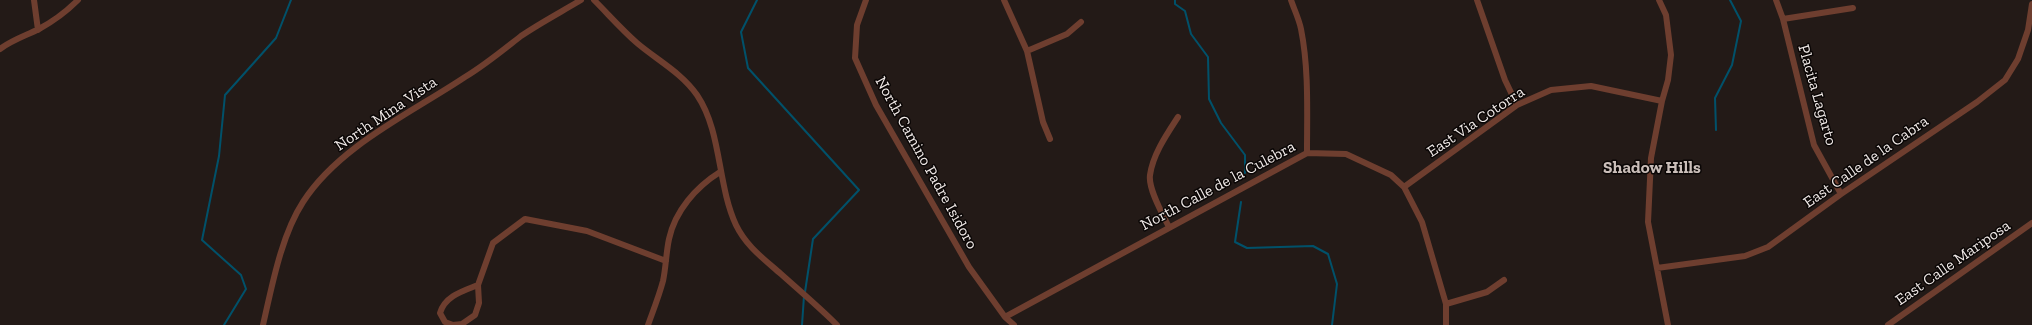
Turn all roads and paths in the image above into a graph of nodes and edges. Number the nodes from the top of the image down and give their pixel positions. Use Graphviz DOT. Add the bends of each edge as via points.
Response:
graph roads {
  1 [pos="34,0"];
  2 [pos="78,0"];
  3 [pos="581,0"];
  4 [pos="594,0"];
  5 [pos="866,0"];
  6 [pos="1004,0"];
  7 [pos="1291,0"];
  8 [pos="1477,0"];
  9 [pos="1659,0"];
  10 [pos="1776,0"];
  11 [pos="2032,4"];
  12 [pos="1853,8"];
  13 [pos="1783,18"];
  14 [pos="1082,22"];
  15 [pos="38,30"];
  16 [pos="0,49"];
  17 [pos="1027,51"];
  18 [pos="1662,101"];
  19 [pos="1517,105"];
  20 [pos="1178,117"];
  21 [pos="1050,139"];
  22 [pos="1307,153"];
  23 [pos="720,172"];
  24 [pos="1404,187"];
  25 [pos="1841,194"];
  26 [pos="2032,223"];
  27 [pos="1169,227"];
  28 [pos="666,261"];
  29 [pos="1656,268"];
  30 [pos="1504,280"];
  31 [pos="478,285"];
  32 [pos="1446,304"];
  33 [pos="1005,317"];
  34 [pos="263,325"];
  35 [pos="453,325"];
  36 [pos="648,325"];
  37 [pos="837,325"];
  38 [pos="1014,325"];
  39 [pos="1446,325"];
  40 [pos="1668,325"];
  41 [pos="1888,325"];
  1 -- 15 [label="street"];
  2 -- 15 [label="street" via="60,17"];
  3 -- 34 [label="street, North Mina Vista" via="532,29 466,77 354,149 329,171 310,191 294,219 276,272"];
  4 -- 23 [label="street" via="631,38 680,76 693,90 711,128"];
  5 -- 33 [label="street, North Camino Padre Isidoro" via="857,25 855,58 876,105 969,267"];
  6 -- 17 [label="street"];
  7 -- 22 [label="street" via="1301,28 1304,47 1307,80"];
  8 -- 19 [label="street" via="1505,80"];
  9 -- 18 [label="street" via="1666,15 1671,55"];
  10 -- 13 [label="street, Placita Lagarto"];
  11 -- 25 [label="street, East Calle de la Cabra" via="2028,30 2018,59 2005,80 1977,102"];
  12 -- 13 [label="street"];
  13 -- 25 [label="street, Placita Lagarto" via="1814,144"];
  14 -- 17 [label="street" via="1067,34"];
  15 -- 16 [label="street" via="9,42"];
  17 -- 21 [label="street" via="1043,122"];
  18 -- 19 [label="street, East Via Cotorra" via="1591,86 1551,90"];
  18 -- 29 [label="street" via="1651,158 1648,222"];
  19 -- 24 [label="street, East Via Cotorra"];
  20 -- 27 [label="street" via="1162,140 1150,176 1156,202"];
  22 -- 24 [label="street, North Calle de la Culebra" via="1346,154 1391,175"];
  22 -- 27 [label="street, North Calle de la Culebra"];
  23 -- 28 [label="street" via="699,188 678,216 669,239"];
  23 -- 37 [label="street" via="730,209 745,240"];
  24 -- 32 [label="street, North Calle de la Culebra" via="1422,222"];
  25 -- 29 [label="street, East Calle de la Cabra" via="1768,247 1746,256"];
  26 -- 41 [label="street, East Calle Mariposa"];
  27 -- 33 [label="street, North Calle de la Culebra"];
  28 -- 31 [label="street" via="588,232 525,219 493,243"];
  28 -- 36 [label="street" via="660,292"];
  29 -- 40 [label="street"];
  30 -- 32 [label="street" via="1487,292"];
  31 -- 35 [label="street" via="479,303 475,315 462,324"];
  31 -- 35 [label="street" via="451,296 442,304 440,313 445,322"];
  32 -- 39 [label="street, North Calle de la Culebra"];
  33 -- 38 [label="street, North Camino Padre Isidoro"];
}
